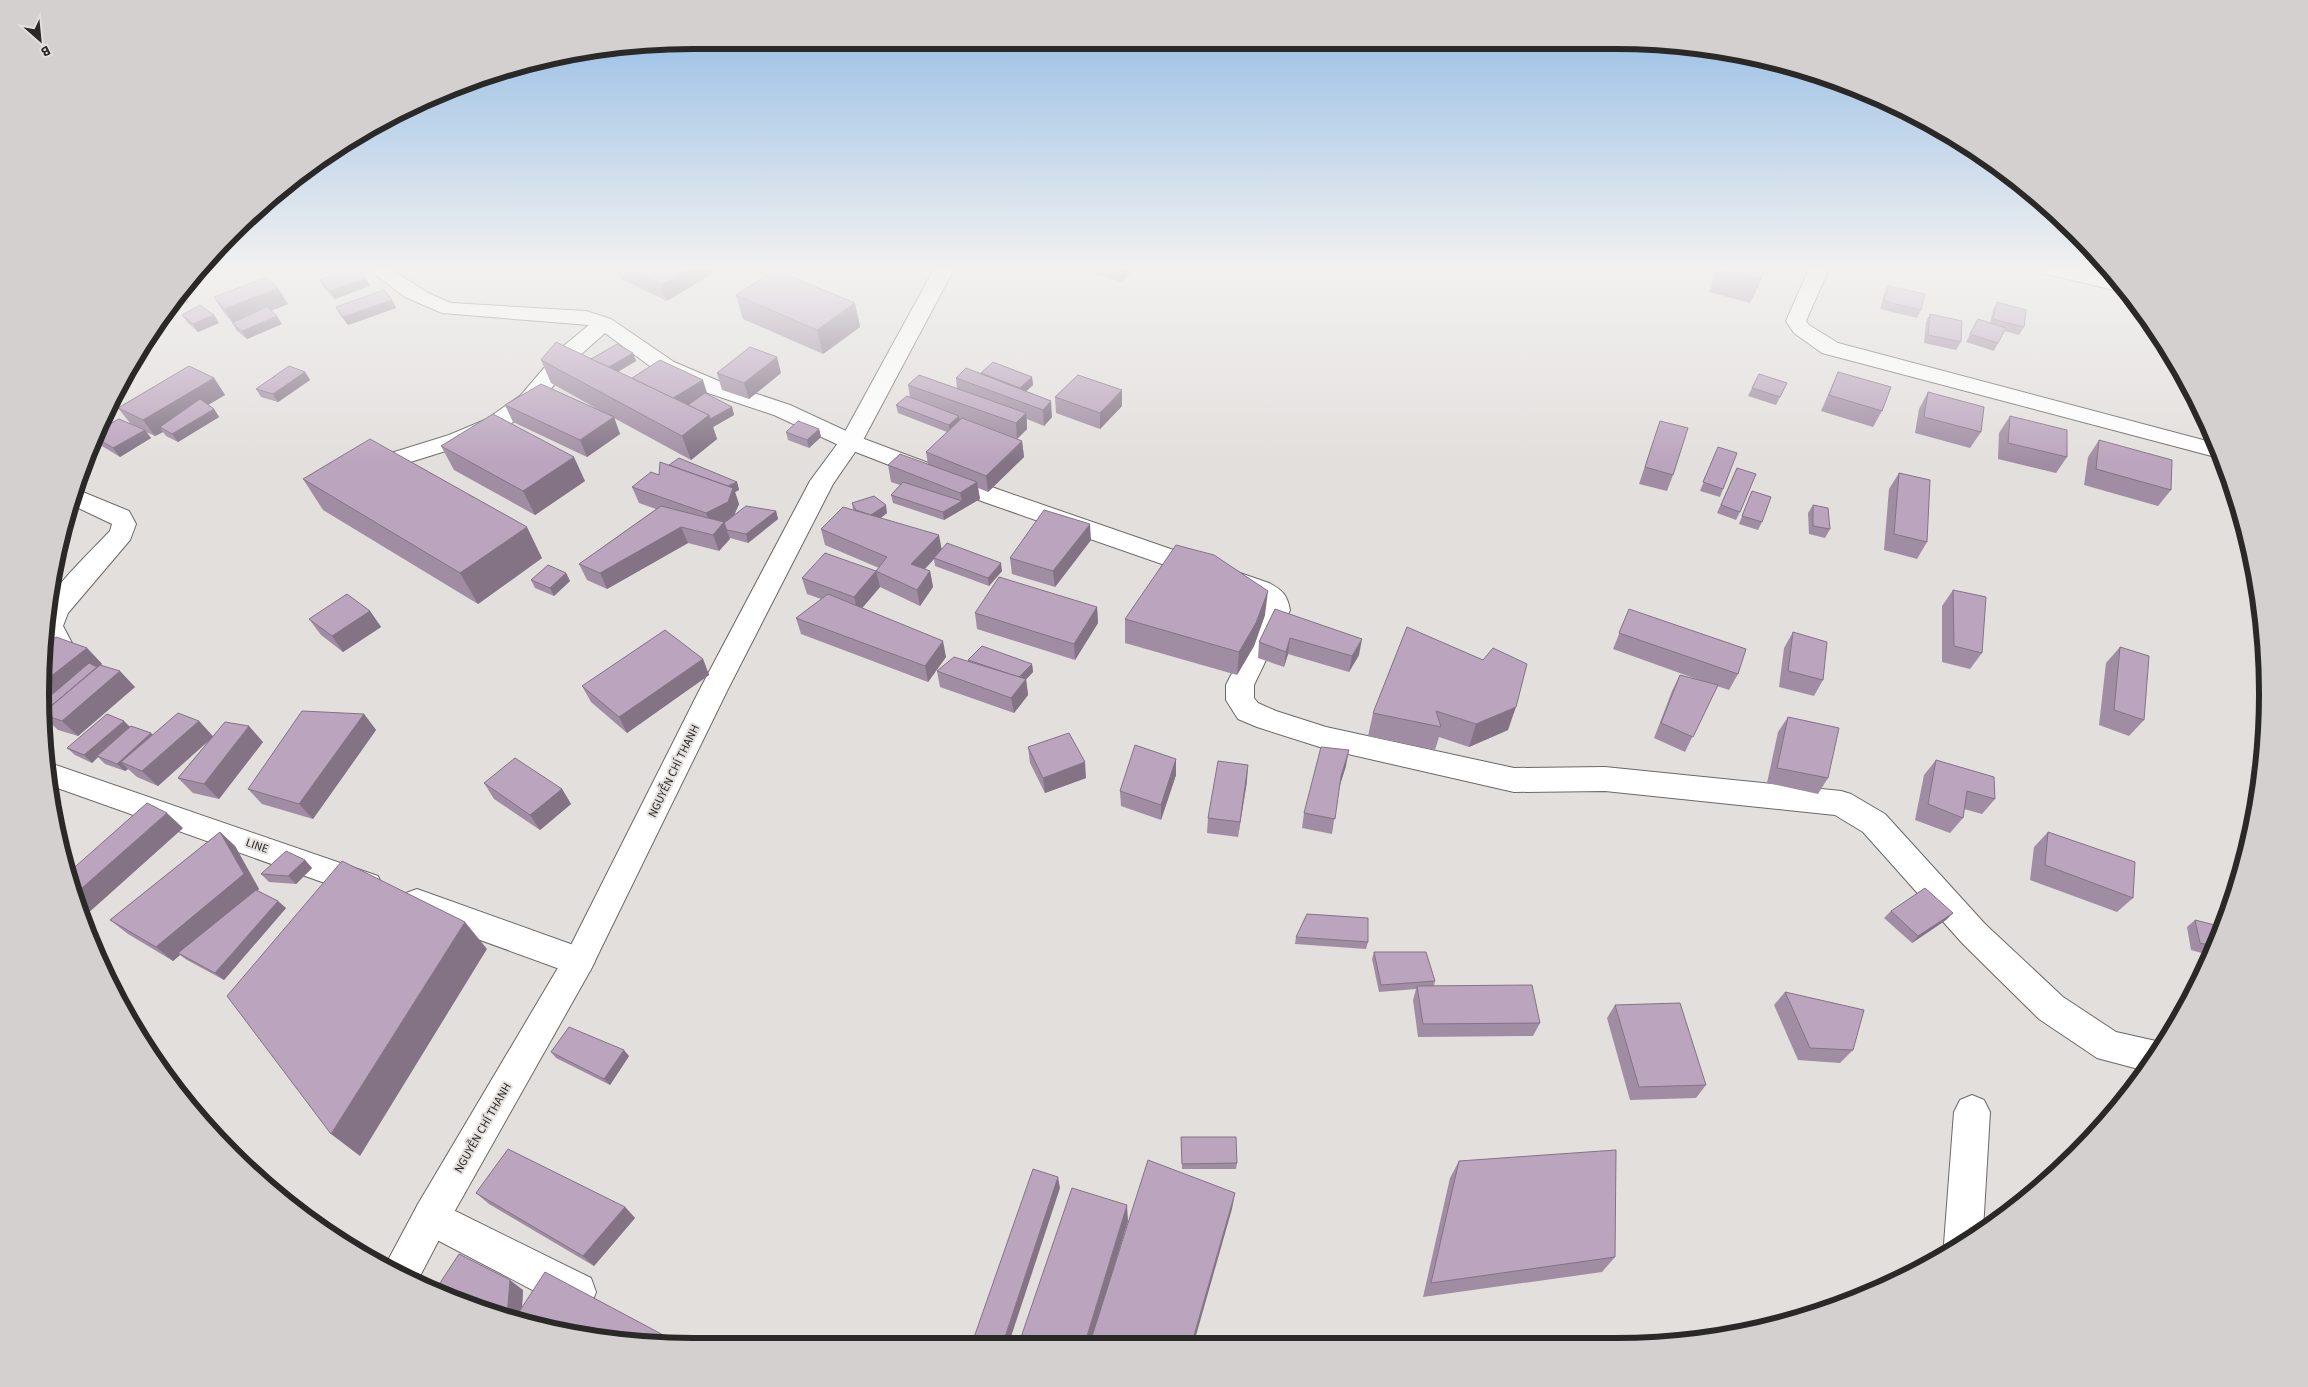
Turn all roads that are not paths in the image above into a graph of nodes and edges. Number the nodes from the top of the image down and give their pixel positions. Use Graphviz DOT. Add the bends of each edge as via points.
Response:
graph roads {
  1 [pos="591,334"];
  2 [pos="619,334"];
  3 [pos="909,334"];
  4 [pos="1807,334"];
  5 [pos="851,442"];
  6 [pos="2211,449"];
  7 [pos="367,468"];
  8 [pos="79,499"];
  9 [pos="54,614"];
  10 [pos="52,631"];
  11 [pos="50,661"];
  12 [pos="54,775"];
  13 [pos="579,961"];
  14 [pos="2149,1055"];
  15 [pos="1972,1112"];
  16 [pos="431,1217"];
  17 [pos="1964,1236"];
  18 [pos="403,1269"];
  19 [pos="609,1309"];
  1 -- 7 [label="street" via="569,353 529,400 495,424 457,440"];
  2 -- 5 [label="street" via="666,367 782,410"];
  3 -- 5 [label="street, NGUYỄN CHÍ THANH"];
  4 -- 6 [label="street" via="1830,348"];
  5 -- 13 [label="street, NGUYỄN CHÍ THANH" via="822,481"];
  5 -- 14 [label="street" via="992,496 1260,588 1275,598 1278,610 1240,685 1240,700 1248,711 1267,719 1326,738 1514,780 1605,780 1841,803 1874,823 1974,934 2051,1008 2109,1047"];
  8 -- 9 [label="street" via="120,517 124,524 121,534"];
  10 -- 11 [label="street" via="60,645"];
  12 -- 13 [label="street, LINE"];
  13 -- 16 [label="street, NGUYỄN CHÍ THANH"];
  15 -- 17 [label="street"];
  16 -- 18 [label="street, NGUYỄN CHÍ THANH"];
  16 -- 19 [label="street"];
}
